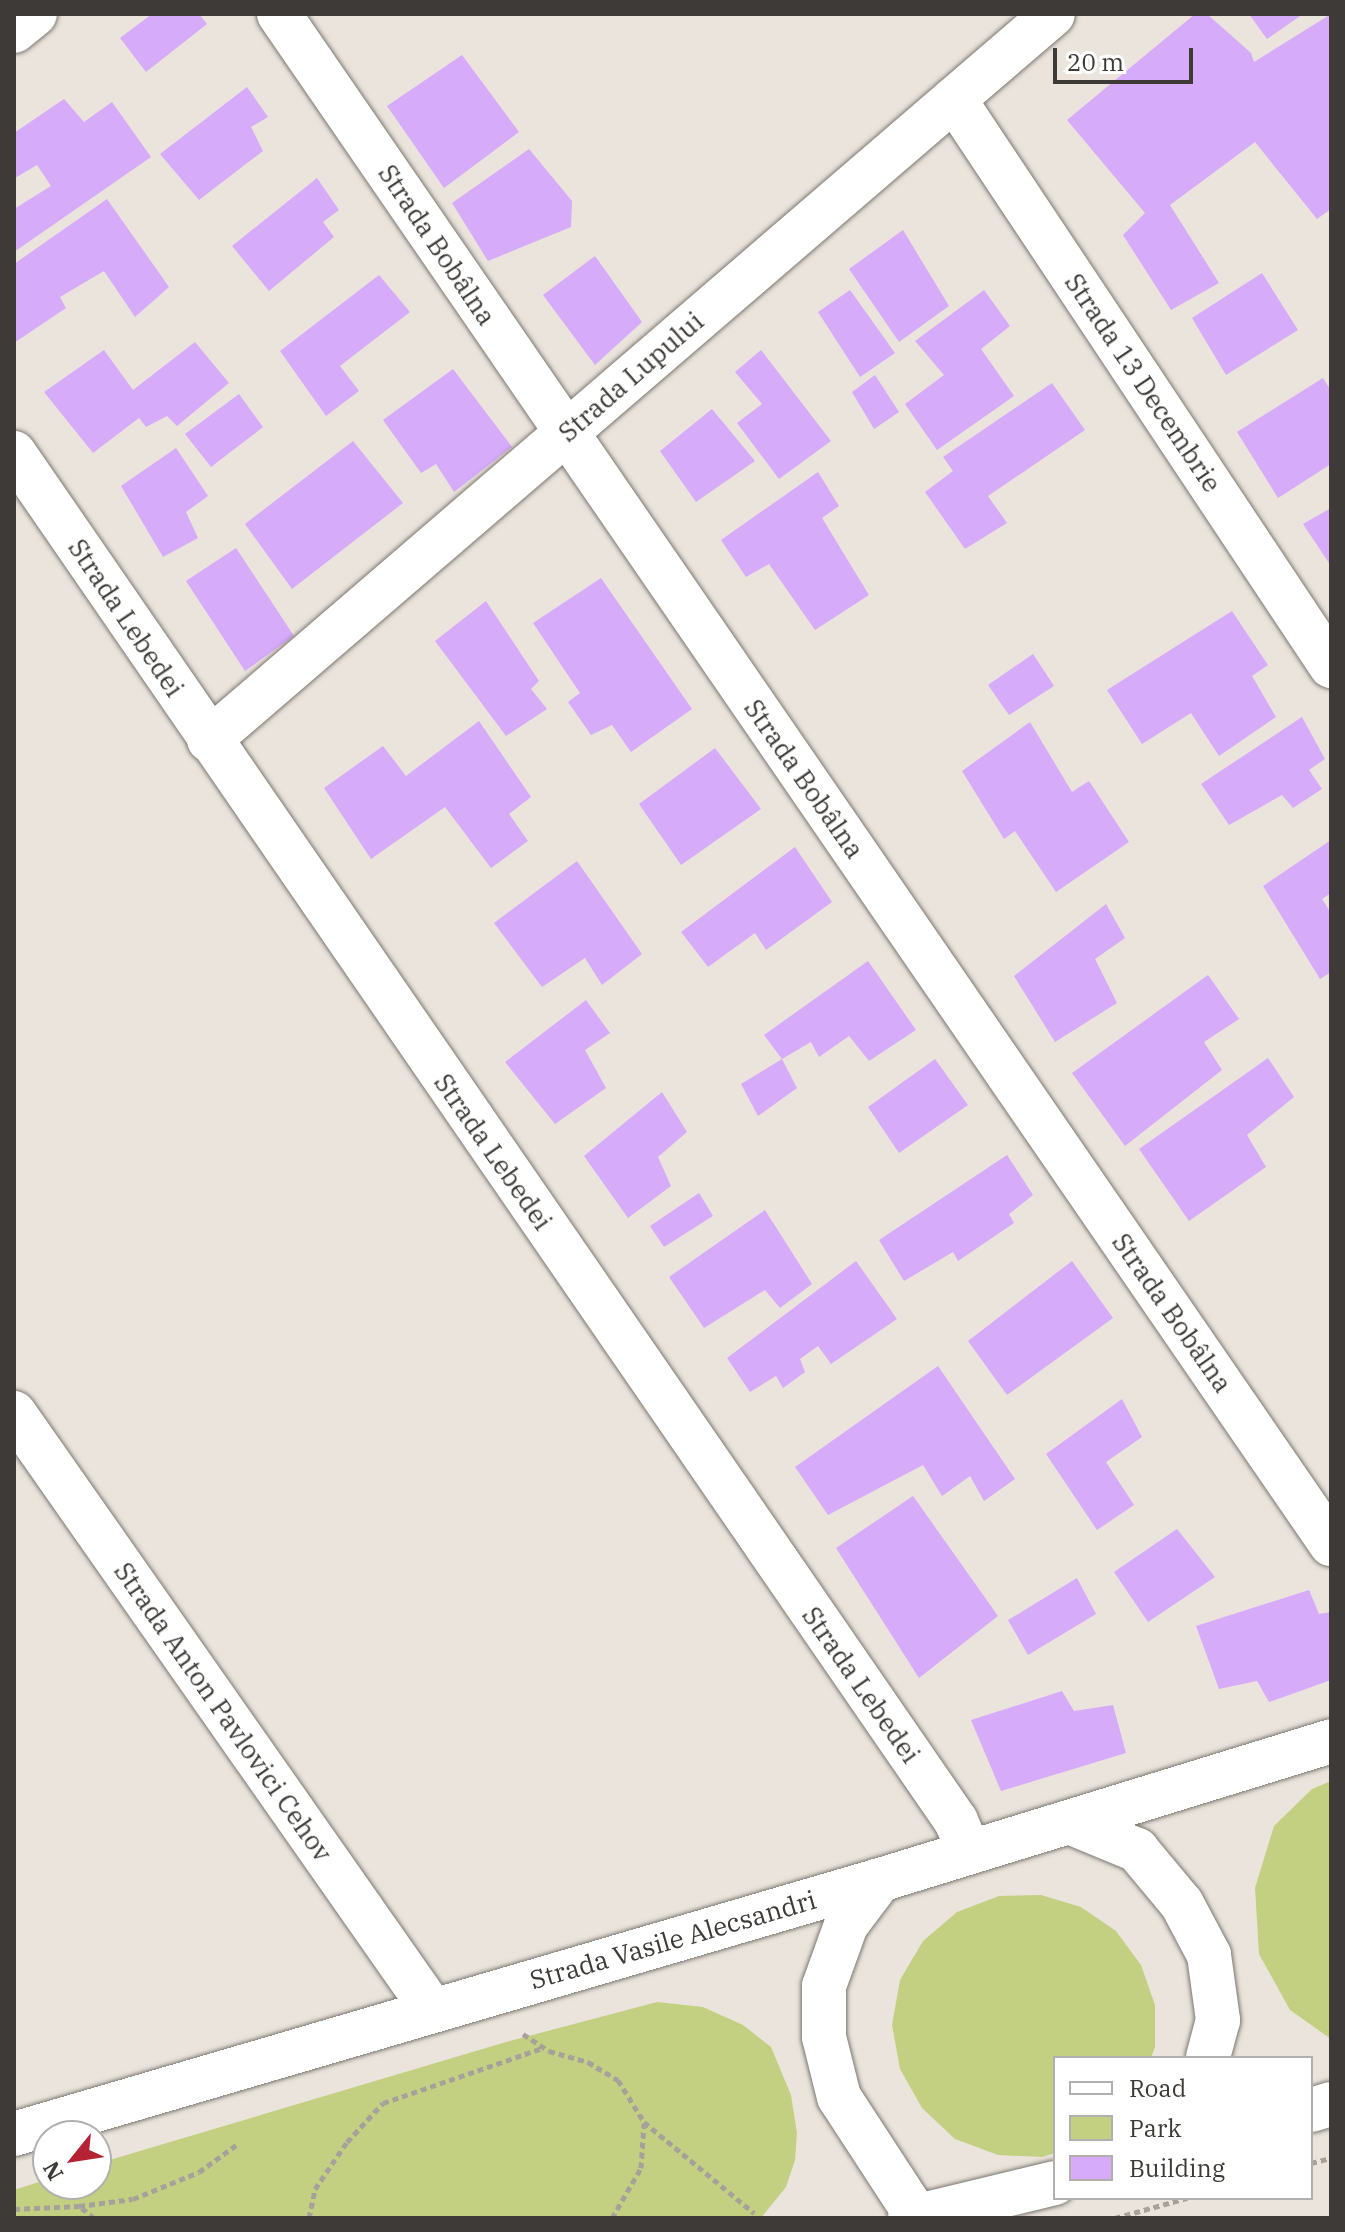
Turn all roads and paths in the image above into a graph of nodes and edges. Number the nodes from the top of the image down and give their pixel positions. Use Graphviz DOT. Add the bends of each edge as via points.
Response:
graph roads {
  1 [pos="35,14"];
  2 [pos="279,14"];
  3 [pos="1053,14"];
  4 [pos="14,31"];
  5 [pos="954,99"];
  6 [pos="565,433"];
  7 [pos="14,453"];
  8 [pos="1331,666"];
  9 [pos="209,740"];
  10 [pos="14,1413"];
  11 [pos="1331,1544"];
  12 [pos="1331,1741"];
  13 [pos="1069,1822"];
  14 [pos="969,1851"];
  15 [pos="880,1880"];
  16 [pos="433,2011"];
  17 [pos="520,2032"];
  18 [pos="543,2048"];
  19 [pos="1209,2056"];
  20 [pos="644,2122"];
  21 [pos="14,2134"];
  22 [pos="236,2145"];
  23 [pos="1053,2183"];
  24 [pos="1180,2200"];
  25 [pos="79,2206"];
  26 [pos="14,2209"];
  27 [pos="754,2213"];
  28 [pos="915,2217"];
  29 [pos="94,2218"];
  30 [pos="309,2218"];
  31 [pos="612,2218"];
  32 [pos="1115,2218"];
  1 -- 4 [label="street"];
  2 -- 6 [label="street, Strada Bobâlna"];
  3 -- 5 [label="street, Strada Lupului"];
  5 -- 6 [label="street, Strada Lupului"];
  5 -- 8 [label="street, Strada 13 Decembrie"];
  6 -- 9 [label="street, Strada Lupului"];
  6 -- 11 [label="street, Strada Bobâlna"];
  7 -- 9 [label="street, Strada Lebedei"];
  9 -- 14 [label="street, Strada Lebedei" via="956,1821"];
  10 -- 16 [label="street, Strada Anton Pavlovici Cehov"];
  12 -- 13 [label="street, Strada Vasile Alecsandri"];
  13 -- 14 [label="street, Strada Vasile Alecsandri"];
  13 -- 19 [label="street" via="1137,1850 1182,1904 1209,1955 1218,2020"];
  14 -- 15 [label="street, Strada Vasile Alecsandri"];
  15 -- 16 [label="street, Strada Vasile Alecsandri"];
  15 -- 28 [label="street" via="846,1925 824,1986 824,2037 839,2097"];
  16 -- 21 [label="street, Strada Vasile Alecsandri"];
  17 -- 18 [label="path"];
  18 -- 20 [label="path" via="588,2062 618,2080"];
  18 -- 30 [label="path" via="383,2103 347,2142 315,2189"];
  20 -- 27 [label="path"];
  20 -- 31 [label="path" via="641,2168"];
  22 -- 25 [label="path" via="199,2172 133,2199"];
  23 -- 28 [label="street"];
  24 -- 32 [label="path"];
  25 -- 26 [label="path"];
  25 -- 29 [label="path"];
}
